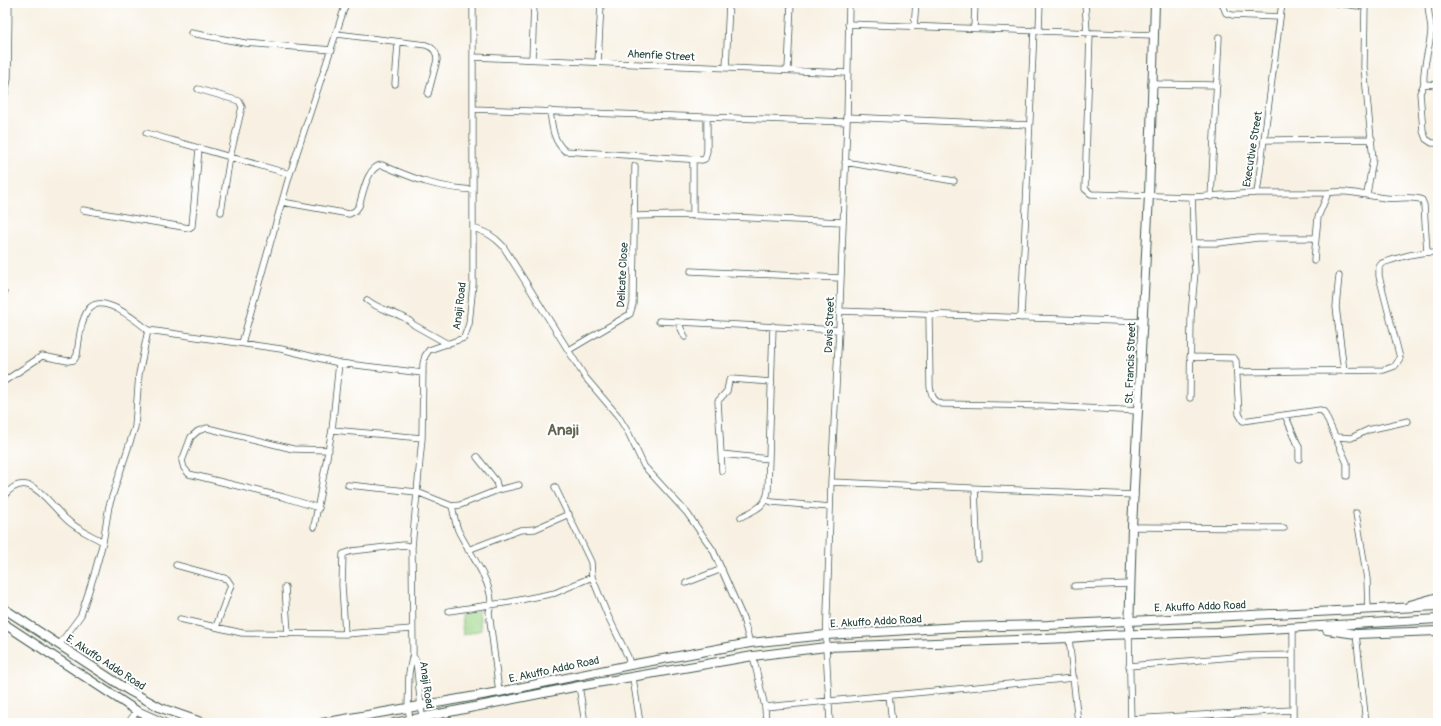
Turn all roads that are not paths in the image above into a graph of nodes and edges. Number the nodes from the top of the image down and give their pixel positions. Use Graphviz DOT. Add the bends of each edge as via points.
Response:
graph roads {
  1 [pos="9,3"];
  2 [pos="346,3"];
  3 [pos="473,3"];
  4 [pos="534,3"];
  5 [pos="601,3"];
  6 [pos="729,3"];
  7 [pos="791,3"];
  8 [pos="849,3"];
  9 [pos="916,3"];
  10 [pos="975,3"];
  11 [pos="1040,3"];
  12 [pos="1085,3"];
  13 [pos="1155,3"];
  14 [pos="1222,3"];
  15 [pos="1282,3"];
  16 [pos="1337,3"];
  17 [pos="1428,3"];
  18 [pos="1365,5"];
  19 [pos="1280,17"];
  20 [pos="848,24"];
  21 [pos="914,26"];
  22 [pos="974,28"];
  23 [pos="1036,30"];
  24 [pos="1431,31"];
  25 [pos="1438,31"];
  26 [pos="1088,32"];
  27 [pos="191,34"];
  28 [pos="337,34"];
  29 [pos="1153,35"];
  30 [pos="1219,37"];
  31 [pos="398,43"];
  32 [pos="332,50"];
  33 [pos="474,57"];
  34 [pos="532,59"];
  35 [pos="598,62"];
  36 [pos="726,68"];
  37 [pos="788,70"];
  38 [pos="847,73"];
  39 [pos="394,84"];
  40 [pos="1151,84"];
  41 [pos="1424,84"];
  42 [pos="1217,85"];
  43 [pos="1438,85"];
  44 [pos="198,90"];
  45 [pos="428,94"];
  46 [pos="3,103"];
  47 [pos="473,109"];
  48 [pos="550,112"];
  49 [pos="707,117"];
  50 [pos="847,120"];
  51 [pos="1030,125"];
  52 [pos="146,134"];
  53 [pos="1265,140"];
  54 [pos="1372,140"];
  55 [pos="1438,143"];
  56 [pos="199,148"];
  57 [pos="230,157"];
  58 [pos="693,160"];
  59 [pos="845,162"];
  60 [pos="635,166"];
  61 [pos="290,174"];
  62 [pos="954,182"];
  63 [pos="473,190"];
  64 [pos="1257,193"];
  65 [pos="1328,193"];
  66 [pos="1368,194"];
  67 [pos="1149,195"];
  68 [pos="1192,197"];
  69 [pos="1211,197"];
  70 [pos="282,202"];
  71 [pos="83,210"];
  72 [pos="221,212"];
  73 [pos="634,216"];
  74 [pos="692,216"];
  75 [pos="842,222"];
  76 [pos="473,228"];
  77 [pos="1316,238"];
  78 [pos="1194,243"];
  79 [pos="1427,252"];
  80 [pos="1438,252"];
  81 [pos="1314,261"];
  82 [pos="691,271"];
  83 [pos="1339,276"];
  84 [pos="840,278"];
  85 [pos="368,300"];
  86 [pos="839,311"];
  87 [pos="929,315"];
  88 [pos="1021,318"];
  89 [pos="659,320"];
  90 [pos="678,322"];
  91 [pos="1143,322"];
  92 [pos="773,326"];
  93 [pos="148,330"];
  94 [pos="839,330"];
  95 [pos="685,337"];
  96 [pos="242,343"];
  97 [pos="448,344"];
  98 [pos="569,350"];
  99 [pos="1190,357"];
  100 [pos="339,363"];
  101 [pos="1344,371"];
  102 [pos="1237,372"];
  103 [pos="423,373"];
  104 [pos="3,382"];
  105 [pos="771,382"];
  106 [pos="1190,398"];
  107 [pos="1139,411"];
  108 [pos="1286,415"];
  109 [pos="1408,421"];
  110 [pos="332,430"];
  111 [pos="1337,437"];
  112 [pos="422,438"];
  113 [pos="329,450"];
  114 [pos="721,454"];
  115 [pos="477,456"];
  116 [pos="769,458"];
  117 [pos="1298,459"];
  118 [pos="722,471"];
  119 [pos="1347,476"];
  120 [pos="831,482"];
  121 [pos="348,485"];
  122 [pos="519,485"];
  123 [pos="555,486"];
  124 [pos="975,489"];
  125 [pos="498,490"];
  126 [pos="418,492"];
  127 [pos="1135,495"];
  128 [pos="3,496"];
  129 [pos="767,500"];
  130 [pos="452,506"];
  131 [pos="830,507"];
  132 [pos="319,508"];
  133 [pos="1356,513"];
  134 [pos="569,514"];
  135 [pos="741,517"];
  136 [pos="314,527"];
  137 [pos="1132,527"];
  138 [pos="1284,528"];
  139 [pos="103,542"];
  140 [pos="412,546"];
  141 [pos="468,550"];
  142 [pos="978,558"];
  143 [pos="176,565"];
  144 [pos="722,569"];
  145 [pos="592,577"];
  146 [pos="686,583"];
  147 [pos="1130,584"];
  148 [pos="1074,586"];
  149 [pos="285,587"];
  150 [pos="1438,597"];
  151 [pos="492,605"];
  152 [pos="1438,606"];
  153 [pos="3,608"];
  154 [pos="1402,608"];
  155 [pos="1368,610"];
  156 [pos="449,611"];
  157 [pos="180,619"];
  158 [pos="1438,619"];
  159 [pos="1129,620"];
  160 [pos="3,623"];
  161 [pos="216,627"];
  162 [pos="1312,627"];
  163 [pos="1293,628"];
  164 [pos="412,629"];
  165 [pos="1438,630"];
  166 [pos="288,634"];
  167 [pos="345,634"];
  168 [pos="1129,634"];
  169 [pos="1356,634"];
  170 [pos="826,635"];
  171 [pos="1069,638"];
  172 [pos="750,644"];
  173 [pos="59,645"];
  174 [pos="826,647"];
  175 [pos="1293,655"];
  176 [pos="412,656"];
  177 [pos="753,656"];
  178 [pos="630,665"];
  179 [pos="1129,666"];
  180 [pos="633,678"];
  181 [pos="1074,678"];
  182 [pos="579,686"];
  183 [pos="499,692"];
  184 [pos="889,695"];
  185 [pos="828,701"];
  186 [pos="421,706"];
  187 [pos="765,707"];
  188 [pos="408,708"];
  189 [pos="1292,710"];
  190 [pos="137,711"];
  191 [pos="422,717"];
  192 [pos="410,719"];
  193 [pos="1131,721"];
  194 [pos="1438,721"];
  195 [pos="128,723"];
  196 [pos="164,723"];
  197 [pos="204,723"];
  198 [pos="325,723"];
  199 [pos="394,723"];
  200 [pos="585,723"];
  201 [pos="640,723"];
  202 [pos="766,723"];
  203 [pos="830,723"];
  204 [pos="892,723"];
  205 [pos="1078,723"];
  206 [pos="1293,723"];
  207 [pos="1366,723"];
  208 [pos="1408,723"];
  1 -- 46 [label="street" via="8,79"];
  2 -- 28 [label="street"];
  3 -- 33 [label="street, Anaji Road"];
  4 -- 34 [label="street"];
  5 -- 35 [label="street"];
  6 -- 36 [label="street"];
  7 -- 37 [label="street"];
  8 -- 20 [label="street, Davis Street"];
  9 -- 21 [label="street"];
  10 -- 22 [label="street"];
  11 -- 23 [label="street"];
  12 -- 26 [label="street"];
  13 -- 29 [label="main road, St. Francis Street"];
  14 -- 19 [label="street" via="1226,13 1232,16"];
  15 -- 19 [label="street, Executive Street"];
  16 -- 18 [label="street"];
  17 -- 24 [label="street"];
  18 -- 54 [label="street" via="1364,67"];
  19 -- 53 [label="street, Executive Street"];
  20 -- 21 [label="street"];
  20 -- 38 [label="street, Davis Street"];
  21 -- 22 [label="street"];
  22 -- 23 [label="street"];
  23 -- 26 [label="street"];
  23 -- 51 [label="street"];
  24 -- 25 [label="street"];
  24 -- 41 [label="street" via="1423,72"];
  26 -- 29 [label="street"];
  26 -- 67 [label="street, Executive Street" via="1085,189 1091,194"];
  27 -- 32 [label="street" via="245,43"];
  28 -- 31 [label="street"];
  28 -- 32 [label="street"];
  29 -- 40 [label="main road, St. Francis Street"];
  30 -- 42 [label="street"];
  31 -- 39 [label="street"];
  31 -- 45 [label="street" via="426,45 435,51 437,60"];
  32 -- 61 [label="street"];
  33 -- 34 [label="street, Ahenfie Street"];
  33 -- 47 [label="street, Anaji Road"];
  34 -- 35 [label="street, Ahenfie Street"];
  35 -- 36 [label="street, Ahenfie Street"];
  36 -- 37 [label="street, Ahenfie Street"];
  37 -- 38 [label="street, Ahenfie Street"];
  38 -- 50 [label="street, Davis Street"];
  40 -- 42 [label="street"];
  40 -- 67 [label="main road, St. Francis Street"];
  41 -- 43 [label="street"];
  41 -- 55 [label="street" via="1420,93 1423,131 1426,139"];
  42 -- 69 [label="street"];
  44 -- 57 [label="street" via="241,103"];
  47 -- 48 [label="street"];
  47 -- 63 [label="street, Anaji Road"];
  48 -- 49 [label="street"];
  48 -- 58 [label="street" via="553,134 559,146 565,151"];
  49 -- 50 [label="street"];
  49 -- 58 [label="street" via="705,159"];
  50 -- 51 [label="street"];
  50 -- 59 [label="street, Davis Street"];
  51 -- 88 [label="street"];
  52 -- 56 [label="street"];
  53 -- 54 [label="street"];
  53 -- 64 [label="street, Executive Street"];
  54 -- 66 [label="street" via="1373,159"];
  56 -- 57 [label="street"];
  56 -- 71 [label="street" via="192,226 188,228"];
  57 -- 61 [label="street"];
  57 -- 72 [label="street"];
  58 -- 74 [label="street"];
  59 -- 62 [label="street"];
  59 -- 75 [label="street, Davis Street"];
  60 -- 73 [label="street, Delicate Close"];
  61 -- 70 [label="street"];
  63 -- 70 [label="street" via="444,188 377,165 372,170 359,206 356,211 349,214"];
  63 -- 76 [label="street, Anaji Road"];
  64 -- 65 [label="street"];
  64 -- 69 [label="street, Executive Street"];
  65 -- 66 [label="street"];
  65 -- 77 [label="street" via="1318,217"];
  66 -- 79 [label="street" via="1422,200"];
  67 -- 68 [label="street, Executive Street"];
  67 -- 91 [label="main road, St. Francis Street"];
  68 -- 69 [label="street, Executive Street"];
  68 -- 78 [label="street"];
  70 -- 96 [label="street"];
  73 -- 74 [label="street"];
  73 -- 98 [label="street, Delicate Close" via="633,304 630,314"];
  74 -- 75 [label="street"];
  75 -- 84 [label="street, Davis Street"];
  76 -- 97 [label="street, Anaji Road" via="469,324 464,338"];
  76 -- 98 [label="street" via="494,236 503,246"];
  77 -- 78 [label="street" via="1257,238"];
  77 -- 81 [label="street"];
  78 -- 99 [label="street" via="1195,272"];
  79 -- 80 [label="street"];
  79 -- 101 [label="street" via="1382,263 1380,267 1379,276 1400,358 1395,366 1384,370"];
  82 -- 84 [label="street"];
  83 -- 101 [label="street" via="1336,308"];
  84 -- 86 [label="street, Davis Street"];
  85 -- 97 [label="street" via="380,309 409,320"];
  86 -- 87 [label="street"];
  86 -- 94 [label="street, Davis Street"];
  87 -- 88 [label="street"];
  87 -- 107 [label="street" via="930,388 936,402"];
  88 -- 91 [label="street"];
  89 -- 90 [label="street"];
  90 -- 92 [label="street"];
  90 -- 95 [label="street"];
  91 -- 107 [label="main road, St. Francis Street"];
  92 -- 94 [label="street"];
  92 -- 105 [label="street"];
  93 -- 96 [label="street"];
  93 -- 104 [label="street" via="114,307 98,304 89,308 85,316 74,360 68,362 42,356"];
  93 -- 139 [label="street" via="139,374 135,428 109,506"];
  94 -- 120 [label="street, Davis Street"];
  96 -- 100 [label="street"];
  97 -- 103 [label="street, Anaji Road" via="429,350 425,356"];
  98 -- 144 [label="street" via="585,377 618,416 644,466 687,513 713,550"];
  99 -- 102 [label="street" via="1234,358"];
  99 -- 106 [label="street"];
  100 -- 103 [label="street"];
  100 -- 110 [label="street"];
  101 -- 102 [label="street"];
  102 -- 108 [label="street" via="1239,414 1243,421"];
  103 -- 112 [label="street, Anaji Road"];
  105 -- 114 [label="street" via="732,379 729,381 727,392 718,401"];
  105 -- 116 [label="street"];
  107 -- 127 [label="main road, St. Francis Street"];
  108 -- 111 [label="street" via="1320,410 1324,412"];
  108 -- 117 [label="street" via="1298,447"];
  109 -- 111 [label="street" via="1368,430 1351,438"];
  110 -- 112 [label="street"];
  110 -- 113 [label="street"];
  111 -- 119 [label="street" via="1347,463"];
  112 -- 126 [label="street, Anaji Road"];
  113 -- 132 [label="street"];
  113 -- 132 [label="street" via="293,449 207,428 191,437 182,461 189,474 282,496"];
  114 -- 116 [label="street"];
  114 -- 118 [label="street"];
  115 -- 125 [label="street" via="496,481"];
  116 -- 129 [label="street"];
  120 -- 124 [label="street"];
  120 -- 131 [label="street, Davis Street"];
  121 -- 126 [label="street"];
  122 -- 125 [label="street"];
  123 -- 134 [label="street"];
  124 -- 127 [label="street"];
  124 -- 142 [label="street"];
  125 -- 130 [label="street"];
  126 -- 130 [label="street"];
  126 -- 140 [label="street, Anaji Road"];
  127 -- 137 [label="main road, St. Francis Street"];
  128 -- 139 [label="street" via="13,486 22,484 38,490 66,520"];
  129 -- 131 [label="street"];
  129 -- 135 [label="street"];
  130 -- 141 [label="street" via="458,529"];
  131 -- 170 [label="street, Davis Street"];
  132 -- 136 [label="street"];
  133 -- 155 [label="street" via="1367,579"];
  134 -- 141 [label="street" via="536,528 520,530"];
  134 -- 145 [label="street" via="591,562"];
  137 -- 138 [label="street"];
  137 -- 147 [label="main road, St. Francis Street"];
  139 -- 173 [label="street" via="81,615"];
  140 -- 164 [label="street, Anaji Road"];
  140 -- 167 [label="street" via="343,554"];
  141 -- 151 [label="street" via="489,586"];
  143 -- 161 [label="street" via="227,579 231,585"];
  144 -- 146 [label="street"];
  144 -- 172 [label="street" via="744,618"];
  145 -- 151 [label="street" via="555,593"];
  145 -- 178 [label="street"];
  147 -- 148 [label="street"];
  147 -- 159 [label="main road, St. Francis Street"];
  149 -- 166 [label="street"];
  150 -- 154 [label="main road"];
  151 -- 156 [label="street"];
  151 -- 183 [label="street" via="489,612"];
  152 -- 154 [label="main road, E. Akuffo Addo Road"];
  153 -- 173 [label="main road, E. Akuffo Addo Road"];
  154 -- 155 [label="main road, E. Akuffo Addo Road"];
  155 -- 159 [label="main road, E. Akuffo Addo Road"];
  157 -- 161 [label="street"];
  158 -- 162 [label="main road, E. Akuffo Addo Road"];
  159 -- 168 [label="main road, St. Francis Street"];
  159 -- 170 [label="main road, E. Akuffo Addo Road"];
  160 -- 190 [label="main road"];
  161 -- 166 [label="street" via="242,633"];
  162 -- 163 [label="main road, E. Akuffo Addo Road"];
  162 -- 169 [label="main road"];
  163 -- 168 [label="main road, E. Akuffo Addo Road"];
  163 -- 175 [label="street"];
  164 -- 167 [label="street"];
  164 -- 176 [label="street, Anaji Road"];
  165 -- 169 [label="main road"];
  166 -- 167 [label="street"];
  168 -- 171 [label="main road, E. Akuffo Addo Road"];
  168 -- 179 [label="street, St. Francis Street"];
  169 -- 207 [label="street"];
  170 -- 172 [label="main road, E. Akuffo Addo Road"];
  170 -- 174 [label="street, Davis Street"];
  171 -- 174 [label="main road, E. Akuffo Addo Road"];
  171 -- 181 [label="street"];
  172 -- 178 [label="main road, E. Akuffo Addo Road"];
  173 -- 197 [label="main road, E. Akuffo Addo Road" via="128,690 161,708"];
  174 -- 177 [label="main road, E. Akuffo Addo Road"];
  174 -- 185 [label="street, Davis Street"];
  175 -- 179 [label="street" via="1246,656"];
  175 -- 189 [label="street"];
  176 -- 186 [label="street, Anaji Road" via="416,660"];
  176 -- 188 [label="street, Anaji Road"];
  177 -- 180 [label="main road, E. Akuffo Addo Road"];
  177 -- 187 [label="street"];
  178 -- 183 [label="main road, E. Akuffo Addo Road"];
  179 -- 193 [label="street, St. Francis Street"];
  180 -- 182 [label="main road, E. Akuffo Addo Road"];
  180 -- 201 [label="street"];
  181 -- 184 [label="street"];
  181 -- 205 [label="street"];
  182 -- 191 [label="main road, E. Akuffo Addo Road"];
  182 -- 200 [label="street"];
  183 -- 186 [label="main road, E. Akuffo Addo Road"];
  184 -- 185 [label="street"];
  184 -- 204 [label="street"];
  185 -- 187 [label="street"];
  185 -- 203 [label="street, Davis Street"];
  186 -- 188 [label="main road, E. Akuffo Addo Road"];
  186 -- 191 [label="street, Anaji Road"];
  187 -- 202 [label="street"];
  188 -- 192 [label="street, Anaji Road"];
  188 -- 198 [label="main road, E. Akuffo Addo Road"];
  189 -- 193 [label="street"];
  189 -- 206 [label="street"];
  190 -- 195 [label="street"];
  190 -- 196 [label="main road"];
  191 -- 192 [label="main road, E. Akuffo Addo Road"];
  192 -- 199 [label="main road, E. Akuffo Addo Road"];
  194 -- 208 [label="street"];
}
